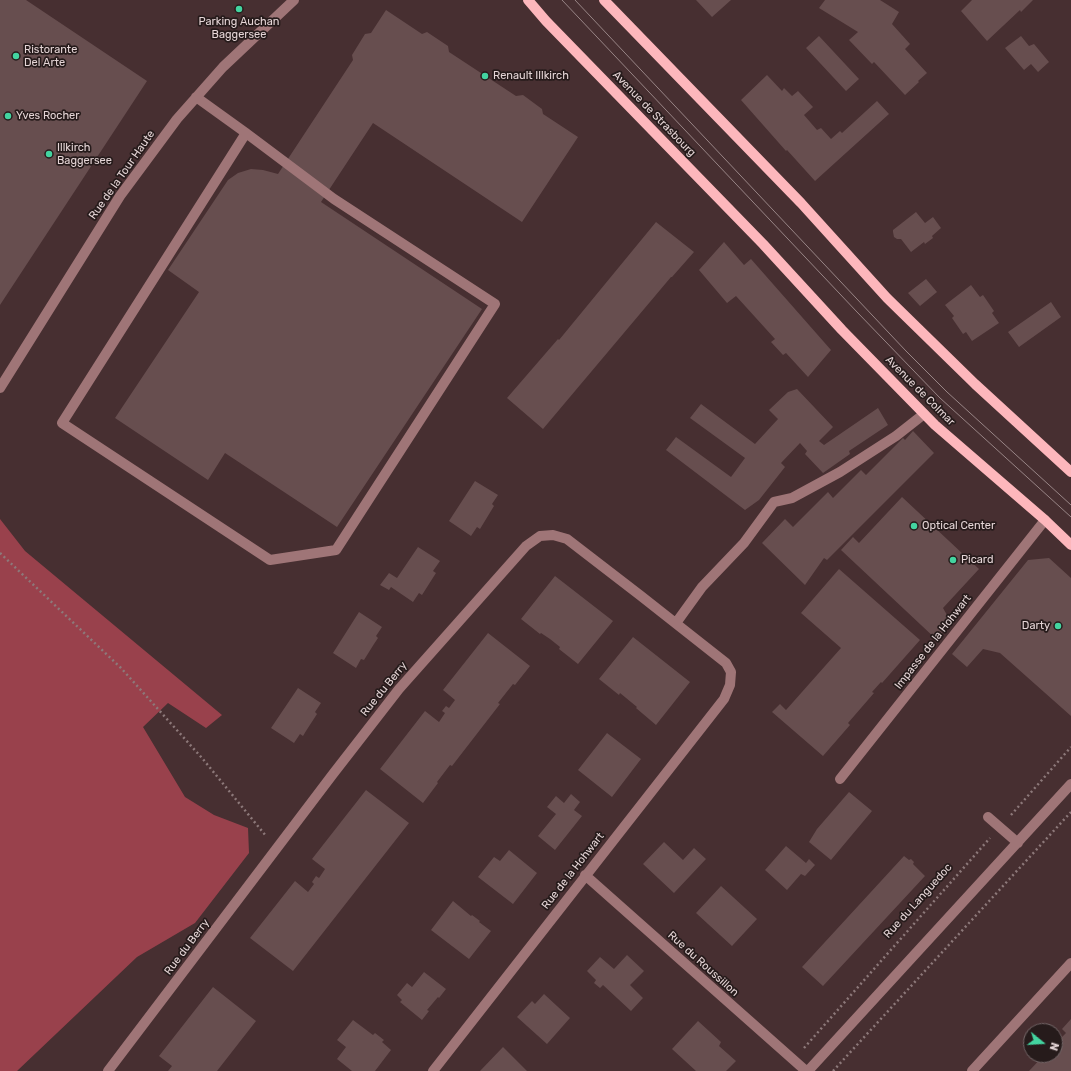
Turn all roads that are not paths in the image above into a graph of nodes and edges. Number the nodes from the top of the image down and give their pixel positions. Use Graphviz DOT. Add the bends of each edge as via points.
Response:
graph roads {
  1 [pos="294,0"];
  2 [pos="528,0"];
  3 [pos="604,0"];
  4 [pos="196,97"];
  5 [pos="246,133"];
  6 [pos="763,244"];
  7 [pos="0,388"];
  8 [pos="924,414"];
  9 [pos="1071,472"];
  10 [pos="1045,520"];
  11 [pos="1071,545"];
  12 [pos="676,623"];
  13 [pos="730,684"];
  14 [pos="840,779"];
  15 [pos="1071,784"];
  16 [pos="988,817"];
  17 [pos="1018,843"];
  18 [pos="585,875"];
  19 [pos="1071,963"];
  20 [pos="108,1071"];
  21 [pos="433,1071"];
  22 [pos="807,1071"];
  23 [pos="972,1071"];
  1 -- 4 [label="street, Rue de la Tour Haute" via="223,67"];
  2 -- 6 [label="main road, Avenue de Strasbourg"];
  3 -- 9 [label="main road" via="801,203 887,298 975,384"];
  4 -- 5 [label="street"];
  4 -- 7 [label="street, Rue de la Tour Haute" via="120,196"];
  5 -- 5 [label="street" via="334,199 495,304 336,550 270,560 62,423"];
  6 -- 8 [label="main road, Avenue de Colmar"];
  8 -- 10 [label="main road, Avenue de Colmar"];
  8 -- 12 [label="street" via="896,436 840,472 792,498 774,502 744,543 702,587"];
  10 -- 11 [label="main road, Avenue de Colmar"];
  10 -- 14 [label="street, Impasse de la Hohwart"];
  12 -- 13 [label="street, Rue du Berry" via="726,663 731,672"];
  12 -- 20 [label="street, Rue du Berry" via="567,539 553,535 540,536 526,546 398,689"];
  13 -- 18 [label="street, Rue de la Hohwart" via="724,699"];
  15 -- 17 [label="street"];
  16 -- 17 [label="street"];
  17 -- 22 [label="street"];
  18 -- 21 [label="street, Rue de la Hohwart"];
  18 -- 22 [label="street, Rue du Roussillon"];
  19 -- 23 [label="street"];
}
